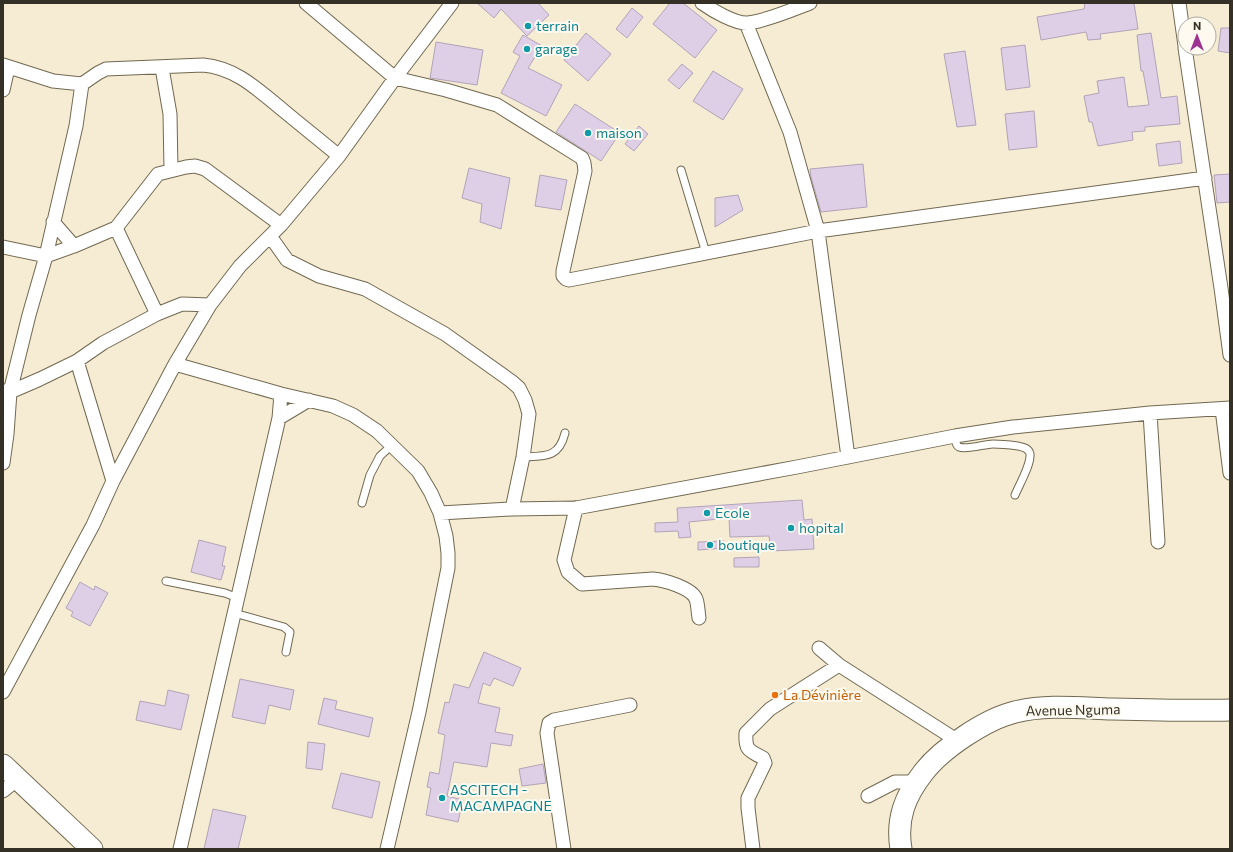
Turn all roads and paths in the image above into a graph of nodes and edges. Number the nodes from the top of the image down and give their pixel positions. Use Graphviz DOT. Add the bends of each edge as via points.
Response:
graph roads {
  1 [pos="306,3"];
  2 [pos="452,3"];
  3 [pos="702,3"];
  4 [pos="810,3"];
  5 [pos="1179,3"];
  6 [pos="1181,16"];
  7 [pos="746,23"];
  8 [pos="1186,56"];
  9 [pos="6,67"];
  10 [pos="162,68"];
  11 [pos="395,78"];
  12 [pos="82,84"];
  13 [pos="3,90"];
  14 [pos="339,156"];
  15 [pos="171,170"];
  16 [pos="681,170"];
  17 [pos="1205,178"];
  18 [pos="53,222"];
  19 [pos="281,225"];
  20 [pos="116,228"];
  21 [pos="818,231"];
  22 [pos="270,236"];
  23 [pos="74,246"];
  24 [pos="3,247"];
  25 [pos="706,253"];
  26 [pos="46,256"];
  27 [pos="210,305"];
  28 [pos="157,314"];
  29 [pos="1230,355"];
  30 [pos="77,361"];
  31 [pos="175,364"];
  32 [pos="6,392"];
  33 [pos="281,394"];
  34 [pos="309,400"];
  35 [pos="1226,408"];
  36 [pos="1150,413"];
  37 [pos="279,418"];
  38 [pos="565,433"];
  39 [pos="955,436"];
  40 [pos="391,446"];
  41 [pos="523,457"];
  42 [pos="848,457"];
  43 [pos="3,463"];
  44 [pos="1230,473"];
  45 [pos="113,481"];
  46 [pos="1015,495"];
  47 [pos="362,503"];
  48 [pos="576,508"];
  49 [pos="512,509"];
  50 [pos="440,513"];
  51 [pos="1158,542"];
  52 [pos="166,580"];
  53 [pos="238,598"];
  54 [pos="234,613"];
  55 [pos="699,618"];
  56 [pos="819,648"];
  57 [pos="286,652"];
  58 [pos="839,665"];
  59 [pos="3,692"];
  60 [pos="630,705"];
  61 [pos="1230,710"];
  62 [pos="958,741"];
  63 [pos="7,776"];
  64 [pos="916,782"];
  65 [pos="868,796"];
  66 [pos="92,849"];
  67 [pos="180,849"];
  68 [pos="387,849"];
  69 [pos="564,849"];
  70 [pos="753,849"];
  71 [pos="901,849"];
  1 -- 11 [label="street"];
  2 -- 11 [label="street"];
  3 -- 7 [label="street" via="728,18"];
  4 -- 7 [label="street"];
  5 -- 6 [label="street"];
  7 -- 21 [label="street" via="790,132"];
  8 -- 17 [label="street"];
  9 -- 12 [label="street" via="53,81"];
  9 -- 13 [label="street"];
  10 -- 12 [label="street" via="106,69"];
  10 -- 14 [label="street" via="203,65 226,69 249,82"];
  10 -- 15 [label="street" via="170,114"];
  11 -- 14 [label="street"];
  11 -- 25 [label="street" via="497,105 582,158 584,171 563,270 566,279"];
  12 -- 18 [label="street" via="76,126"];
  14 -- 19 [label="street"];
  15 -- 19 [label="street" via="195,166 205,169"];
  15 -- 20 [label="street" via="158,174"];
  16 -- 25 [label="lane"];
  17 -- 21 [label="street"];
  17 -- 29 [label="street"];
  18 -- 23 [label="street"];
  18 -- 26 [label="street"];
  19 -- 22 [label="street"];
  20 -- 23 [label="street"];
  20 -- 28 [label="street"];
  21 -- 25 [label="street"];
  21 -- 42 [label="street"];
  22 -- 27 [label="street" via="240,266"];
  22 -- 41 [label="street" via="288,260 319,276 365,289 445,334 511,380 519,388 529,414"];
  23 -- 26 [label="street"];
  24 -- 26 [label="street"];
  26 -- 32 [label="street"];
  27 -- 28 [label="street" via="182,304"];
  27 -- 31 [label="street"];
  28 -- 30 [label="street" via="103,343"];
  30 -- 32 [label="street"];
  30 -- 45 [label="street"];
  31 -- 33 [label="street"];
  31 -- 45 [label="street"];
  32 -- 43 [label="street" via="7,434"];
  33 -- 34 [label="street"];
  33 -- 37 [label="street"];
  34 -- 37 [label="street"];
  34 -- 40 [label="street" via="333,406 353,415 377,431"];
  35 -- 36 [label="street"];
  35 -- 44 [label="street"];
  36 -- 39 [label="street" via="1013,427"];
  36 -- 51 [label="street"];
  37 -- 53 [label="street"];
  38 -- 41 [label="lane" via="563,444 553,452 544,457"];
  39 -- 42 [label="street"];
  39 -- 46 [label="lane" via="956,444 964,448 1007,444 1028,450 1029,463"];
  40 -- 47 [label="lane" via="380,456 370,475"];
  40 -- 50 [label="street" via="418,472"];
  41 -- 49 [label="street"];
  42 -- 48 [label="street"];
  45 -- 59 [label="street" via="93,525"];
  48 -- 49 [label="street"];
  48 -- 55 [label="street" via="564,560 568,572 582,584 663,580 693,594"];
  49 -- 50 [label="street"];
  50 -- 68 [label="street" via="448,554 448,568"];
  52 -- 53 [label="lane"];
  53 -- 54 [label="street"];
  54 -- 57 [label="lane" via="284,627 290,632"];
  54 -- 67 [label="street"];
  56 -- 58 [label="street"];
  58 -- 62 [label="street"];
  58 -- 70 [label="street" via="770,709 746,734 745,744 749,750 763,758 765,763 748,798"];
  60 -- 69 [label="street" via="549,723 547,734"];
  61 -- 62 [label="main road, Avenue Nguma" via="1038,708 1014,712 986,724"];
  62 -- 64 [label="main road, Avenue Nguma" via="930,763"];
  63 -- 66 [label="main road"];
  64 -- 65 [label="street" via="895,782"];
  64 -- 71 [label="main road, Avenue Nguma" via="902,811"];
}
